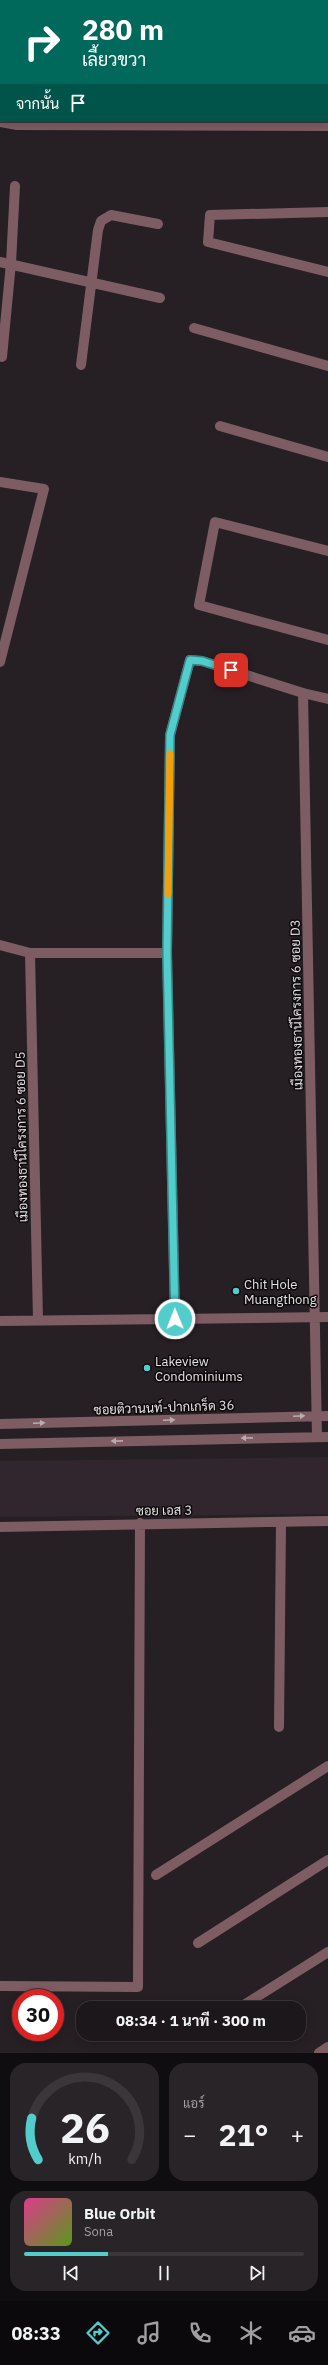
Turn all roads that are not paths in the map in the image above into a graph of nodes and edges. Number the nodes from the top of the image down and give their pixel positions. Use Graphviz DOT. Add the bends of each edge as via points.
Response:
graph roads {
  1 [pos="0,122"];
  2 [pos="328,126"];
  3 [pos="16,186"];
  4 [pos="328,212"];
  5 [pos="158,224"];
  6 [pos="0,262"];
  7 [pos="11,263"];
  8 [pos="328,272"];
  9 [pos="90,282"];
  10 [pos="160,298"];
  11 [pos="194,328"];
  12 [pos="2,357"];
  13 [pos="81,365"];
  14 [pos="328,366"];
  15 [pos="220,426"];
  16 [pos="328,457"];
  17 [pos="0,482"];
  18 [pos="328,551"];
  19 [pos="328,640"];
  20 [pos="0,662"];
  21 [pos="303,693"];
  22 [pos="328,699"];
  23 [pos="0,945"];
  24 [pos="30,953"];
  25 [pos="167,953"];
  26 [pos="316,1317"];
  27 [pos="328,1317"];
  28 [pos="175,1319"];
  29 [pos="38,1320"];
  30 [pos="0,1321"];
  31 [pos="317,1416"];
  32 [pos="328,1416"];
  33 [pos="0,1424"];
  34 [pos="317,1437"];
  35 [pos="328,1437"];
  36 [pos="0,1444"];
  37 [pos="328,1521"];
  38 [pos="281,1522"];
  39 [pos="140,1524"];
  40 [pos="0,1527"];
  41 [pos="279,1727"];
  42 [pos="328,1766"];
  43 [pos="328,1860"];
  44 [pos="156,1875"];
  45 [pos="198,1943"];
  46 [pos="328,1952"];
  47 [pos="0,1986"];
  48 [pos="250,2001"];
  49 [pos="328,2047"];
  50 [pos="319,2053"];
  1 -- 2 [label="street" via="17,125"];
  3 -- 7 [label="street"];
  4 -- 8 [label="street" via="210,215 208,242"];
  5 -- 9 [label="street" via="121,216 111,215 105,218 98,230"];
  6 -- 7 [label="street"];
  7 -- 9 [label="street"];
  7 -- 12 [label="street"];
  9 -- 10 [label="street"];
  9 -- 13 [label="street"];
  11 -- 14 [label="street"];
  15 -- 16 [label="street"];
  17 -- 20 [label="street" via="44,489"];
  18 -- 19 [label="street" via="215,522 199,605"];
  21 -- 22 [label="street"];
  21 -- 25 [label="street" via="202,661 190,660 170,735"];
  21 -- 26 [label="street, เมืองทองธานีโครงการ 6 ซอย D3"];
  23 -- 24 [label="street"];
  24 -- 25 [label="street"];
  24 -- 29 [label="street, เมืองทองธานีโครงการ 6 ซอย D5"];
  25 -- 28 [label="street"];
  26 -- 27 [label="street"];
  26 -- 28 [label="street"];
  26 -- 31 [label="street, เมืองทองธานีโครงการ 6 ซอย D3"];
  28 -- 29 [label="street"];
  29 -- 30 [label="street"];
  31 -- 32 [label="street, ซอยติวานนท์-ปากเกร็ด 36"];
  33 -- 31 [label="street, ซอยติวานนท์-ปากเกร็ด 36, one-way"];
  31 -- 34 [label="street, เมืองทองธานีโครงการ 6 ซอย D3"];
  34 -- 35 [label="street"];
  34 -- 36 [label="street, one-way"];
  37 -- 38 [label="street, ซอย เอส 3"];
  38 -- 39 [label="street, ซอย เอส 3"];
  38 -- 41 [label="street"];
  39 -- 40 [label="street, ซอย เอส 3"];
  39 -- 47 [label="street" via="138,1987"];
  42 -- 44 [label="street"];
  43 -- 45 [label="street"];
  46 -- 48 [label="street"];
  49 -- 50 [label="street"];
}
